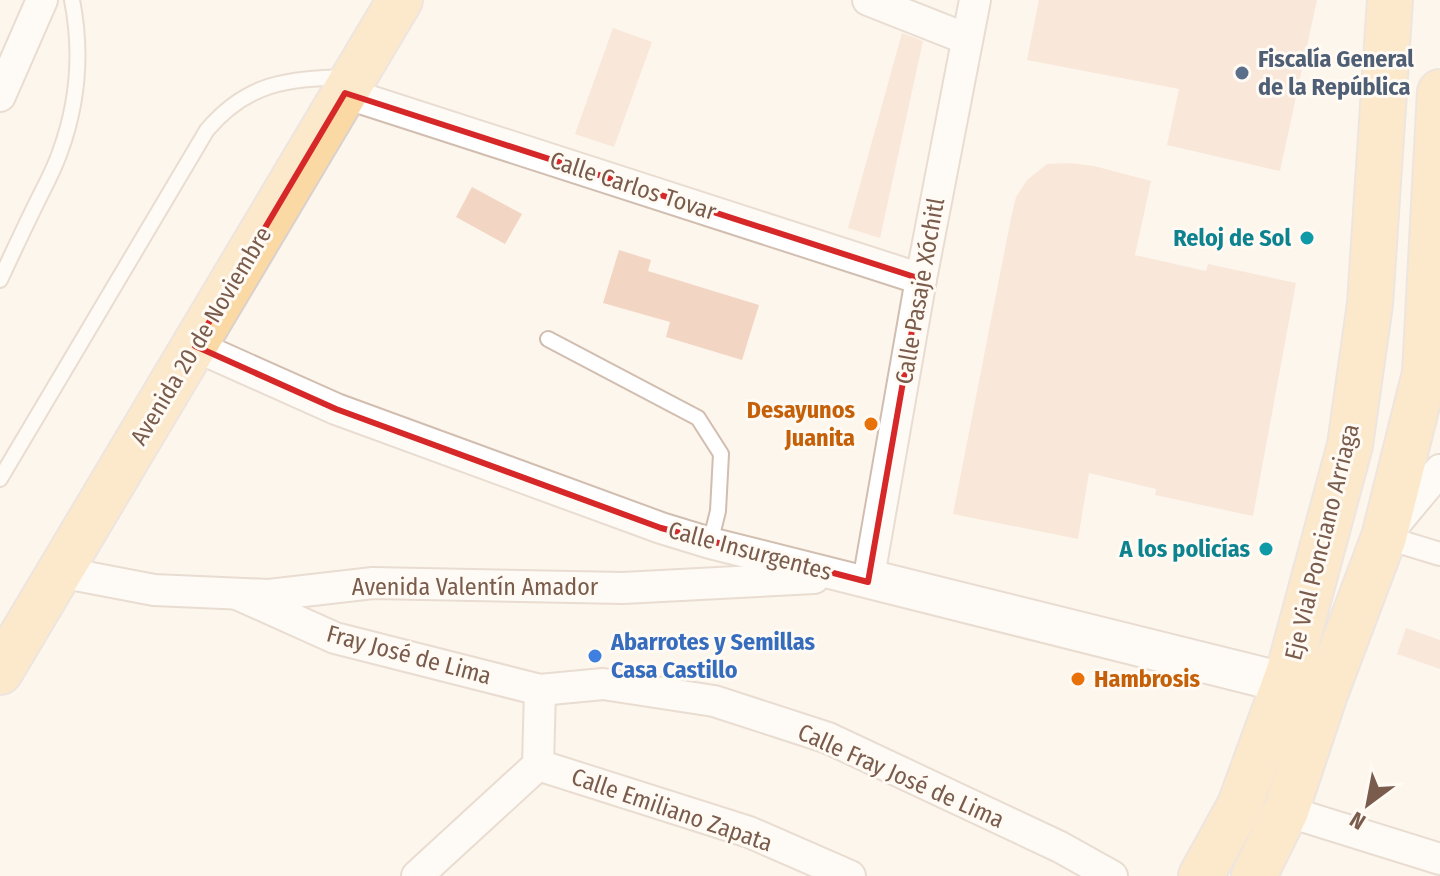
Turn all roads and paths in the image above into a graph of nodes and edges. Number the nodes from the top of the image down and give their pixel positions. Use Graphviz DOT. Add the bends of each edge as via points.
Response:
graph roads {
  1 [pos="42,0"];
  2 [pos="72,0"];
  3 [pos="400,0"];
  4 [pos="868,0"];
  5 [pos="975,0"];
  6 [pos="1390,0"];
  7 [pos="967,39"];
  8 [pos="350,85"];
  9 [pos="1440,92"];
  10 [pos="0,96"];
  11 [pos="921,279"];
  12 [pos="0,280"];
  13 [pos="548,339"];
  14 [pos="195,346"];
  15 [pos="1440,470"];
  16 [pos="0,479"];
  17 [pos="1384,537"];
  18 [pos="710,543"];
  19 [pos="1440,554"];
  20 [pos="60,572"];
  21 [pos="861,575"];
  22 [pos="237,594"];
  23 [pos="0,672"];
  24 [pos="1286,679"];
  25 [pos="540,690"];
  26 [pos="1325,694"];
  27 [pos="538,765"];
  28 [pos="1286,811"];
  29 [pos="1440,859"];
  30 [pos="417,876"];
  31 [pos="850,876"];
  32 [pos="1112,876"];
  33 [pos="1201,876"];
  34 [pos="1254,876"];
  1 -- 10 [label="street"];
  2 -- 12 [label="lane" via="78,56 70,119 60,153"];
  3 -- 8 [label="main road, Avenida 20 de Noviembre"];
  4 -- 7 [label="street"];
  5 -- 7 [label="street, Calle Pasaje Xóchitl"];
  6 -- 24 [label="main road, Eje Vial Ponciano Arriaga" via="1370,304 1350,445"];
  7 -- 11 [label="street, Calle Pasaje Xóchitl"];
  8 -- 11 [label="street, Calle Carlos Tovar"];
  8 -- 14 [label="main road, Avenida 20 de Noviembre"];
  8 -- 16 [label="lane" via="323,78 276,83 254,91 207,130"];
  9 -- 17 [label="main road, Eje Vial Ponciano Arriaga" via="1425,373"];
  11 -- 21 [label="street, Calle Pasaje Xóchitl"];
  13 -- 18 [label="lane" via="698,418 721,454 718,511"];
  14 -- 18 [label="street, Calle Insurgentes" via="336,409"];
  14 -- 20 [label="main road, Avenida 20 de Noviembre"];
  15 -- 17 [label="street"];
  17 -- 19 [label="street"];
  17 -- 26 [label="main road, Eje Vial Ponciano Arriaga"];
  18 -- 21 [label="street, Calle Insurgentes"];
  20 -- 22 [label="street, Avenida Valentín Amador" via="154,590"];
  20 -- 23 [label="main road, Avenida 20 de Noviembre"];
  21 -- 22 [label="street, Avenida Valentín Amador" via="623,588 373,583"];
  21 -- 24 [label="street, Calle Insurgentes"];
  22 -- 25 [label="street, Fray José de Lima" via="335,638"];
  24 -- 26 [label="street, Calle Insurgentes"];
  24 -- 33 [label="main road, Eje Vial Ponciano Arriaga" via="1240,805"];
  25 -- 27 [label="street"];
  25 -- 32 [label="street, Calle Fray José de Lima" via="603,684 728,705 828,738"];
  26 -- 28 [label="main road, Eje Vial Ponciano Arriaga"];
  27 -- 30 [label="street"];
  27 -- 31 [label="street, Calle Emiliano Zapata" via="749,832"];
  28 -- 29 [label="street"];
  28 -- 34 [label="main road, Eje Vial Ponciano Arriaga"];
}
